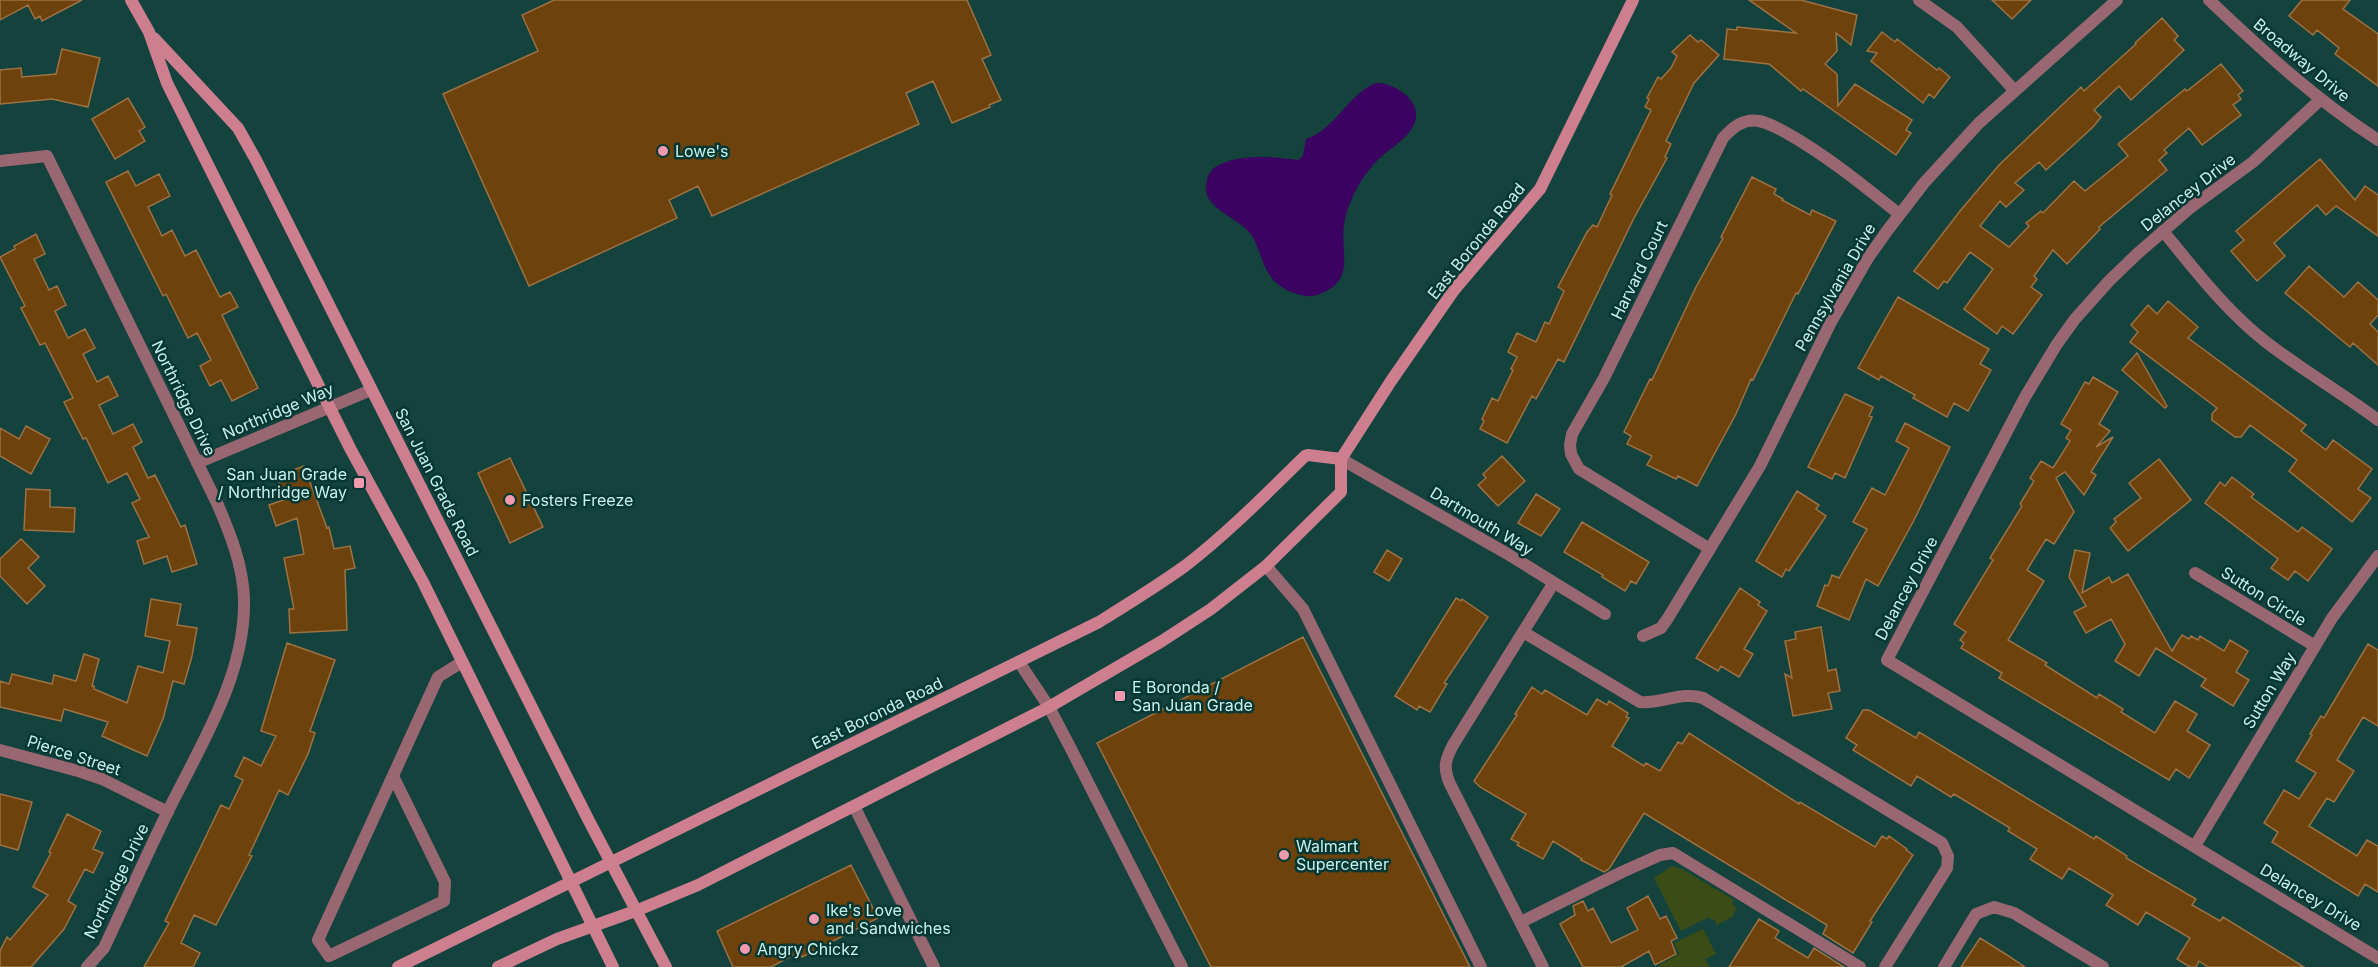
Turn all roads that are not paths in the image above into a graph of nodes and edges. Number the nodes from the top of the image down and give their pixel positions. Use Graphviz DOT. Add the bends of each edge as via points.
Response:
graph roads {
  1 [pos="131,0"];
  2 [pos="1633,0"];
  3 [pos="1919,0"];
  4 [pos="2117,0"];
  5 [pos="2209,0"];
  6 [pos="149,32"];
  7 [pos="2014,90"];
  8 [pos="2320,100"];
  9 [pos="2378,140"];
  10 [pos="0,161"];
  11 [pos="1899,214"];
  12 [pos="2163,231"];
  13 [pos="371,390"];
  14 [pos="330,407"];
  15 [pos="2378,420"];
  16 [pos="1341,459"];
  17 [pos="197,463"];
  18 [pos="1710,549"];
  19 [pos="2378,556"];
  20 [pos="1266,566"];
  21 [pos="2195,573"];
  22 [pos="1553,584"];
  23 [pos="1605,614"];
  24 [pos="1523,632"];
  25 [pos="1643,636"];
  26 [pos="2315,646"];
  27 [pos="462,662"];
  28 [pos="1019,662"];
  29 [pos="1049,707"];
  30 [pos="0,750"];
  31 [pos="393,776"];
  32 [pos="854,806"];
  33 [pos="168,812"];
  34 [pos="2194,846"];
  35 [pos="611,862"];
  36 [pos="572,882"];
  37 [pos="638,910"];
  38 [pos="1521,922"];
  39 [pos="594,926"];
  40 [pos="2378,958"];
  41 [pos="87,967"];
  42 [pos="398,967"];
  43 [pos="498,967"];
  44 [pos="613,967"];
  45 [pos="666,967"];
  46 [pos="934,967"];
  47 [pos="1182,967"];
  48 [pos="1481,967"];
  49 [pos="1543,967"];
  50 [pos="1860,967"];
  51 [pos="1886,967"];
  52 [pos="1944,967"];
  53 [pos="2103,967"];
  1 -- 6 [label="main road, San Juan Grade Road"];
  2 -- 16 [label="main road, East Boronda Road" via="1540,189 1454,290"];
  3 -- 7 [label="street" via="1957,27"];
  4 -- 7 [label="street, Pennsylvania Drive"];
  5 -- 8 [label="street, Broadway Drive"];
  6 -- 13 [label="main road, San Juan Grade Road" via="238,128"];
  6 -- 14 [label="main road, San Juan Grade Road" via="167,83"];
  7 -- 11 [label="street, Pennsylvania Drive" via="1950,153"];
  8 -- 9 [label="street, Broadway Drive"];
  8 -- 12 [label="street, Delancey Drive" via="2253,162"];
  10 -- 17 [label="street, Northridge Drive" via="47,156"];
  11 -- 18 [label="street, Pennsylvania Drive" via="1849,289 1760,466"];
  11 -- 18 [label="street, Harvard Court" via="1816,151 1772,125 1746,121 1723,138 1604,378 1572,434 1570,445 1579,469"];
  12 -- 15 [label="street" via="2247,326"];
  12 -- 34 [label="street, Delancey Drive" via="2092,300 2057,344 1887,660"];
  13 -- 14 [label="street, Northridge Way"];
  13 -- 35 [label="main road, San Juan Grade Road"];
  14 -- 17 [label="street, Northridge Way"];
  14 -- 27 [label="main road, San Juan Grade Road"];
  16 -- 20 [label="main road" via="1341,492"];
  16 -- 22 [label="street, Dartmouth Way"];
  16 -- 28 [label="main road, East Boronda Road" via="1305,456 1254,507 1171,576 1099,622"];
  17 -- 33 [label="street, Northridge Drive" via="237,555 244,598 243,622 222,699"];
  18 -- 25 [label="street, Pennsylvania Drive" via="1668,618 1660,628"];
  19 -- 26 [label="street, Sutton Way" via="2349,592"];
  20 -- 29 [label="main road" via="1162,641"];
  20 -- 48 [label="street" via="1303,609"];
  21 -- 26 [label="street, Sutton Circle"];
  22 -- 23 [label="street, Dartmouth Way"];
  22 -- 24 [label="street"];
  24 -- 38 [label="street" via="1445,760 1450,784"];
  24 -- 51 [label="street" via="1640,702 1703,698 1942,843 1948,856 1947,868"];
  26 -- 34 [label="street, Sutton Way"];
  27 -- 31 [label="street" via="438,677"];
  27 -- 36 [label="main road, San Juan Grade Road"];
  28 -- 29 [label="street"];
  28 -- 35 [label="main road, East Boronda Road"];
  29 -- 32 [label="main road"];
  29 -- 47 [label="street"];
  30 -- 33 [label="street, Pierce Street" via="86,773"];
  31 -- 31 [label="street" via="445,882 444,901 330,956 318,940"];
  32 -- 37 [label="main road" via="698,885"];
  32 -- 46 [label="street"];
  33 -- 41 [label="street, Northridge Drive" via="104,948"];
  34 -- 40 [label="street, Delancey Drive"];
  35 -- 36 [label="main road, East Boronda Road"];
  35 -- 37 [label="main road, San Juan Grade Road"];
  36 -- 39 [label="main road, San Juan Grade Road"];
  36 -- 42 [label="main road, East Boronda Road"];
  37 -- 39 [label="main road"];
  37 -- 45 [label="main road, San Juan Grade Road"];
  38 -- 49 [label="street"];
  38 -- 50 [label="street" via="1622,872 1673,853"];
  39 -- 43 [label="main road"];
  39 -- 44 [label="main road, San Juan Grade Road"];
  52 -- 53 [label="street" via="1976,914 1994,907 2014,913"];
}
